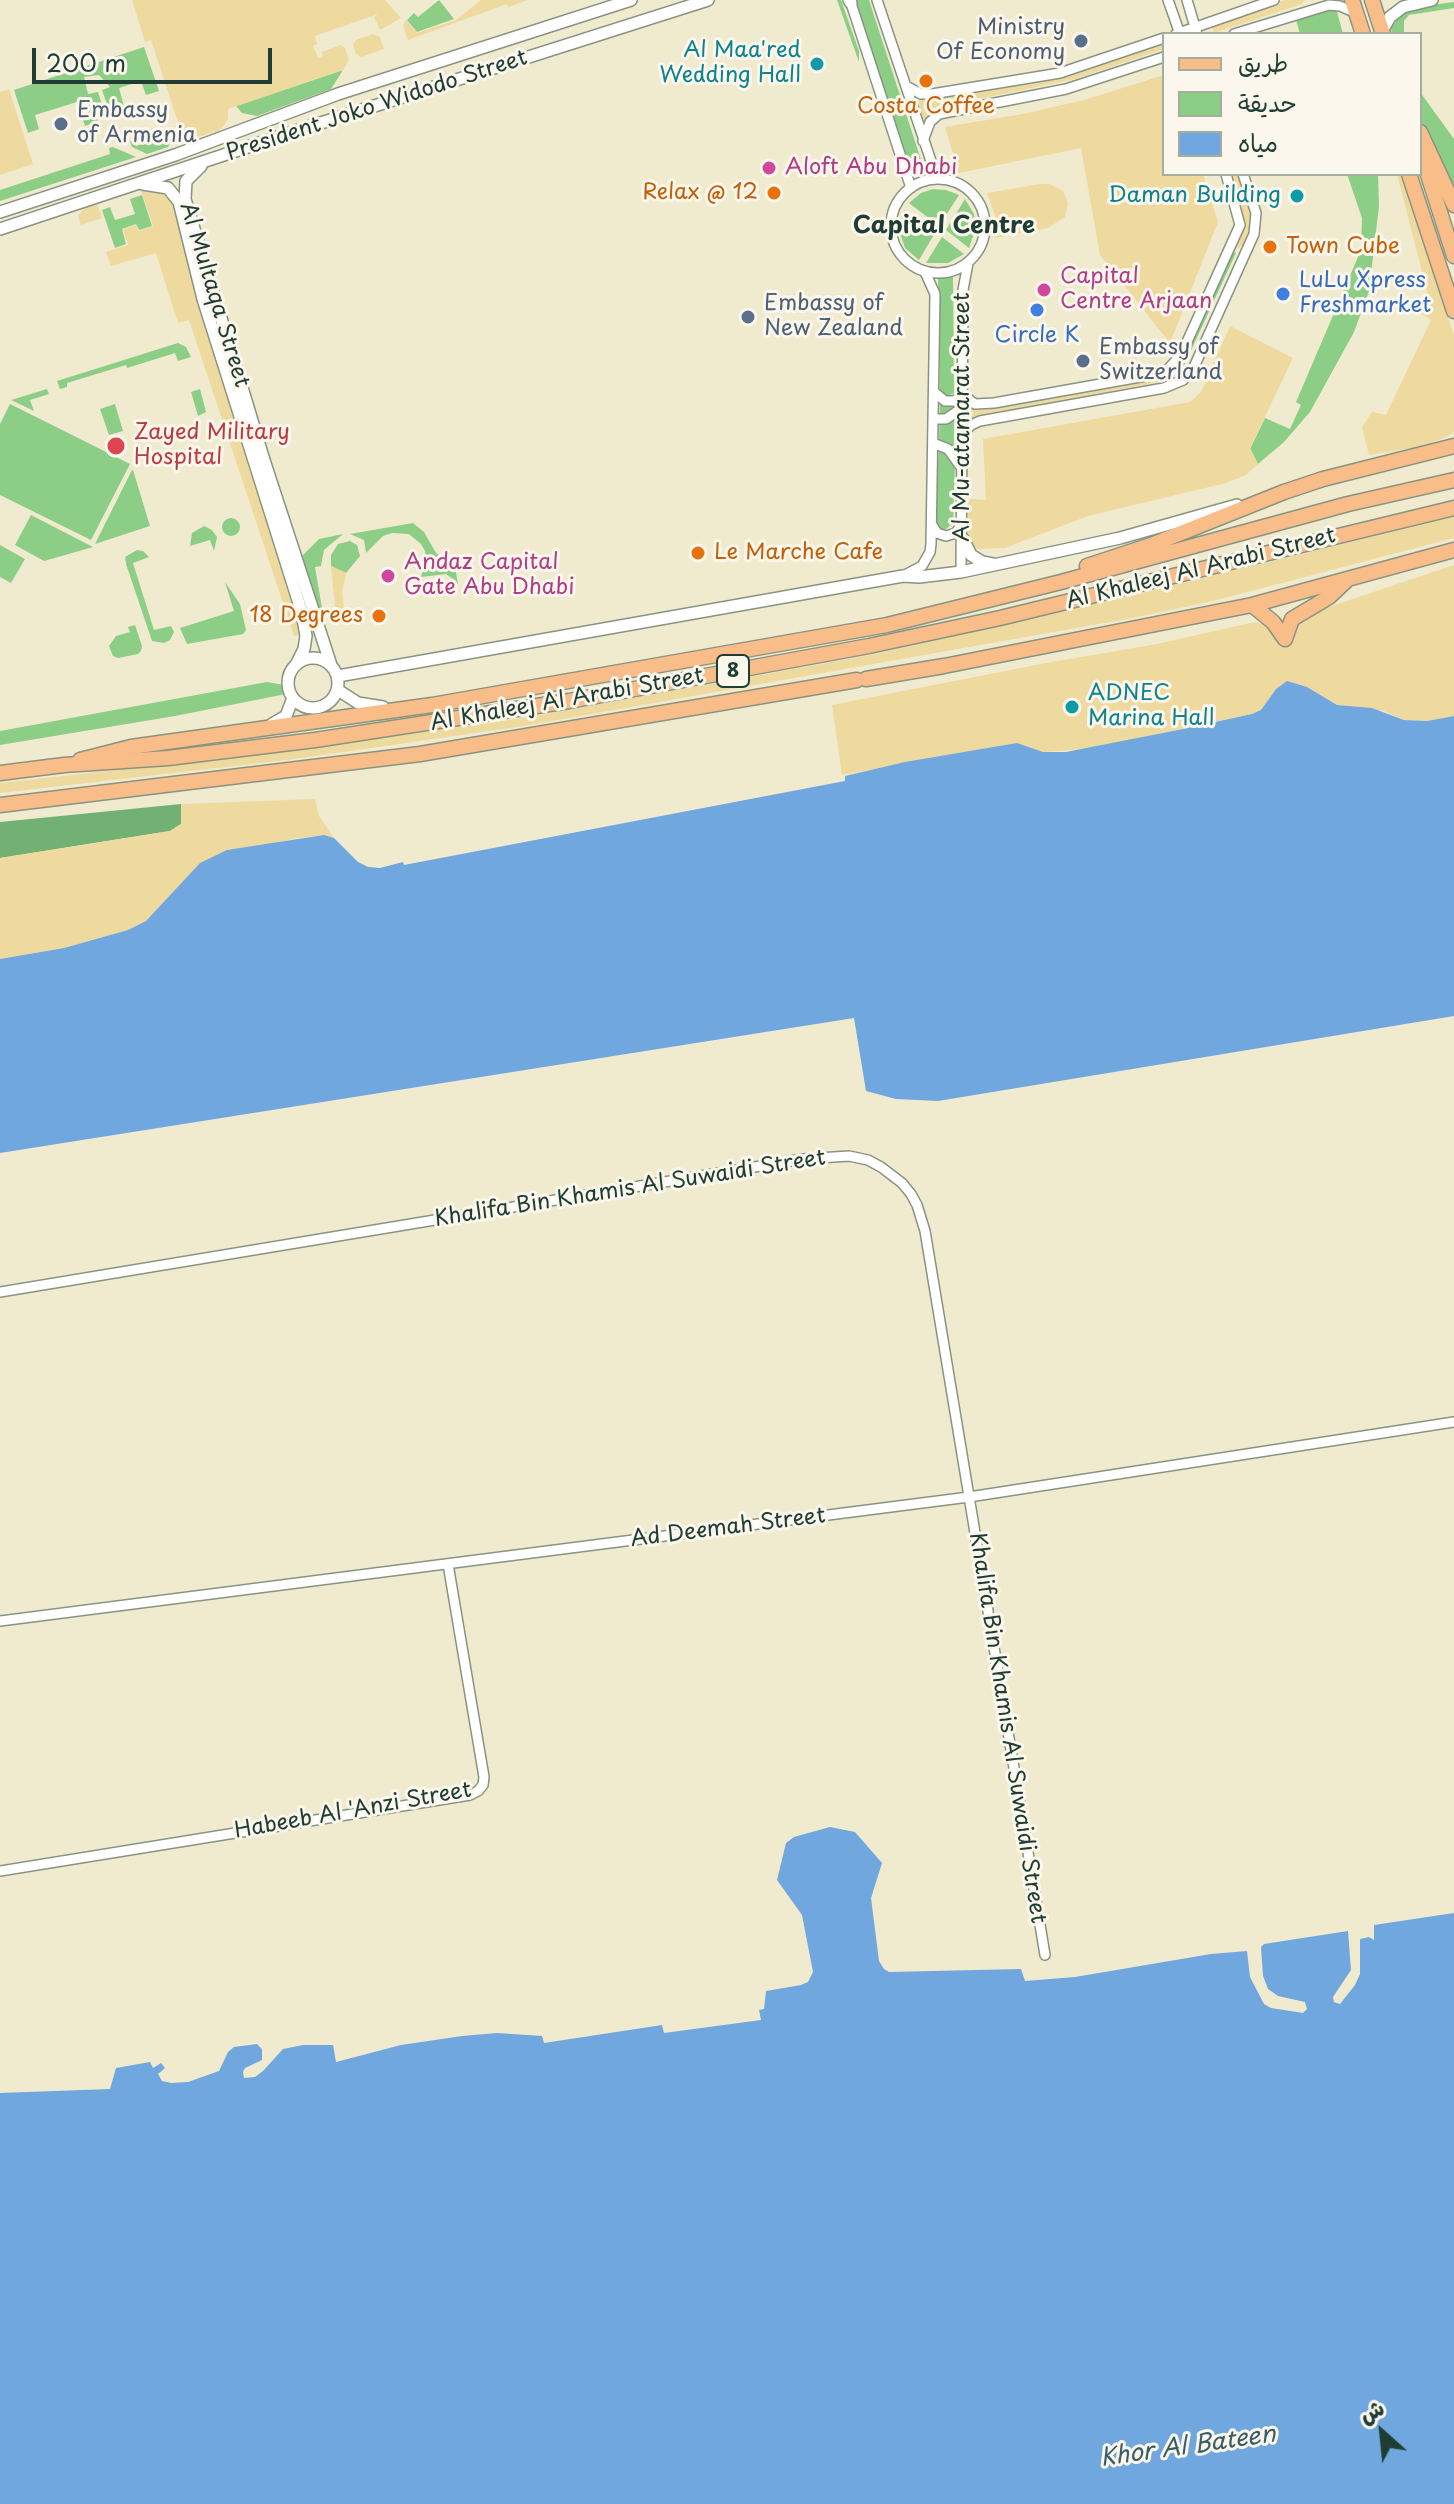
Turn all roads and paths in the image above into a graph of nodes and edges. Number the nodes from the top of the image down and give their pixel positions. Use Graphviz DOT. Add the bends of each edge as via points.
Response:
graph roads {
  1 [pos="631,0"];
  2 [pos="688,0"];
  3 [pos="708,0"];
  4 [pos="877,0"];
  5 [pos="1168,0"];
  6 [pos="1187,0"];
  7 [pos="1274,0"];
  8 [pos="1309,0"];
  9 [pos="1372,0"];
  10 [pos="1432,0"];
  11 [pos="850,1"];
  12 [pos="1354,6"];
  13 [pos="1302,12"];
  14 [pos="644,21"];
  15 [pos="1196,31"];
  16 [pos="1177,32"];
  17 [pos="1240,32"];
  18 [pos="1362,32"];
  19 [pos="1382,32"];
  20 [pos="1162,39"];
  21 [pos="1162,58"];
  22 [pos="906,86"];
  23 [pos="967,88"];
  24 [pos="969,107"];
  25 [pos="1422,136"];
  26 [pos="923,141"];
  27 [pos="1422,156"];
  28 [pos="208,160"];
  29 [pos="1227,176"];
  30 [pos="1244,176"];
  31 [pos="1410,176"];
  32 [pos="937,179"];
  33 [pos="136,184"];
  34 [pos="911,188"];
  35 [pos="1454,205"];
  36 [pos="0,212"];
  37 [pos="0,229"];
  38 [pos="1454,256"];
  39 [pos="968,263"];
  40 [pos="925,272"];
  41 [pos="1454,311"];
  42 [pos="934,392"];
  43 [pos="962,394"];
  44 [pos="1021,398"];
  45 [pos="962,408"];
  46 [pos="1022,413"];
  47 [pos="933,419"];
  48 [pos="962,435"];
  49 [pos="933,443"];
  50 [pos="1454,443"];
  51 [pos="962,470"];
  52 [pos="1454,480"];
  53 [pos="1284,492"];
  54 [pos="1454,508"];
  55 [pos="963,520"];
  56 [pos="932,525"];
  57 [pos="963,539"];
  58 [pos="1454,550"];
  59 [pos="994,564"];
  60 [pos="961,572"];
  61 [pos="903,576"];
  62 [pos="1346,580"];
  63 [pos="1252,605"];
  64 [pos="302,613"];
  65 [pos="887,625"];
  66 [pos="321,638"];
  67 [pos="296,665"];
  68 [pos="334,671"];
  69 [pos="338,690"];
  70 [pos="293,698"];
  71 [pos="432,705"];
  72 [pos="243,733"];
  73 [pos="64,765"];
  74 [pos="0,773"];
  75 [pos="0,805"];
  76 [pos="0,1292"];
  77 [pos="1454,1422"];
  78 [pos="969,1497"];
  79 [pos="448,1564"];
  80 [pos="0,1621"];
  81 [pos="0,1871"];
  82 [pos="1045,1955"];
  1 -- 36 [label="street, President Joko Widodo Street" via="338,94"];
  2 -- 14 [label="street"];
  3 -- 14 [label="street, President Joko Widodo Street"];
  4 -- 22 [label="street"];
  5 -- 16 [label="street"];
  6 -- 15 [label="street"];
  7 -- 15 [label="street"];
  8 -- 13 [label="street"];
  9 -- 19 [label="main road"];
  10 -- 19 [label="street" via="1403,7"];
  11 -- 34 [label="street"];
  12 -- 13 [label="street"];
  12 -- 18 [label="main road"];
  13 -- 17 [label="street"];
  14 -- 28 [label="street, President Joko Widodo Street"];
  20 -- 23 [label="street" via="1060,73"];
  21 -- 24 [label="street" via="1073,87"];
  22 -- 23 [label="street" via="926,95"];
  22 -- 26 [label="street"];
  23 -- 24 [label="street" via="960,97"];
  24 -- 26 [label="street" via="935,116"];
  25 -- 35 [label="main road"];
  26 -- 32 [label="street"];
  27 -- 38 [label="main road"];
  28 -- 33 [label="street, President Joko Widodo Street"];
  28 -- 66 [label="street, Al Multaqa Street" via="186,181 185,199"];
  29 -- 44 [label="street" via="1240,225 1176,361 1157,374"];
  30 -- 46 [label="street" via="1256,213 1254,234 1189,374 1164,388"];
  31 -- 41 [label="main road"];
  32 -- 34 [label="street"];
  32 -- 39 [label="street" via="966,189 984,215 982,244"];
  33 -- 37 [label="street, President Joko Widodo Street"];
  33 -- 64 [label="street, Al Multaqa Street" via="163,186 179,202 203,299"];
  34 -- 40 [label="street" via="895,206 891,232 901,256"];
  39 -- 40 [label="street" via="947,273"];
  39 -- 43 [label="street, Al Mu-atamarat Street" via="963,281"];
  40 -- 42 [label="street, Al Mu-atamarat Street" via="935,294"];
  42 -- 43 [label="street" via="945,401"];
  42 -- 47 [label="street, Al Mu-atamarat Street"];
  43 -- 44 [label="street" via="980,404"];
  43 -- 45 [label="street, Al Mu-atamarat Street"];
  44 -- 46 [label="street" via="1017,405"];
  45 -- 47 [label="street" via="946,419"];
  45 -- 48 [label="street, Al Mu-atamarat Street"];
  46 -- 48 [label="street" via="975,422"];
  47 -- 49 [label="street, Al Mu-atamarat Street"];
  48 -- 51 [label="street, Al Mu-atamarat Street"];
  49 -- 51 [label="street" via="948,449"];
  49 -- 56 [label="street, Al Mu-atamarat Street"];
  50 -- 53 [label="main road"];
  51 -- 55 [label="street, Al Mu-atamarat Street"];
  52 -- 65 [label="main road"];
  53 -- 59 [label="street" via="1120,538"];
  53 -- 65 [label="main road" via="1151,545"];
  54 -- 73 [label="main road, Al Khaleej Al Arabi Street / 8" via="869,646 383,731"];
  55 -- 56 [label="street" via="956,533 946,536"];
  55 -- 57 [label="street, Al Mu-atamarat Street"];
  56 -- 61 [label="street, Al Mu-atamarat Street" via="927,559"];
  57 -- 59 [label="street" via="971,555"];
  57 -- 60 [label="street, Al Mu-atamarat Street"];
  58 -- 62 [label="main road, Al Khaleej Al Arabi Street / 8"];
  59 -- 60 [label="street"];
  60 -- 61 [label="street"];
  61 -- 68 [label="street"];
  62 -- 63 [label="main road, Al Khaleej Al Arabi Street / 8"];
  62 -- 63 [label="main road" via="1292,619 1285,639"];
  63 -- 75 [label="main road, Al Khaleej Al Arabi Street / 8" via="944,666 420,754"];
  64 -- 66 [label="street" via="312,641 319,643"];
  64 -- 67 [label="street, Al Multaqa Street" via="306,636"];
  65 -- 71 [label="main road"];
  66 -- 68 [label="street, Al Multaqa Street"];
  67 -- 68 [label="street" via="316,658"];
  67 -- 70 [label="street" via="288,686"];
  68 -- 69 [label="street"];
  69 -- 70 [label="street" via="329,703 314,709"];
  69 -- 71 [label="street" via="367,706"];
  70 -- 72 [label="street" via="282,720"];
  71 -- 72 [label="main road"];
  72 -- 73 [label="main road" via="131,747"];
  73 -- 74 [label="main road, Al Khaleej Al Arabi Street / 8"];
  76 -- 78 [label="street, Khalifa Bin Khamis Al Suwaidi Street" via="792,1161 860,1158 902,1183 922,1218"];
  77 -- 78 [label="street, Ad Deemah Street"];
  78 -- 79 [label="street, Ad Deemah Street"];
  78 -- 82 [label="street, Khalifa Bin Khamis Al Suwaidi Street"];
  79 -- 80 [label="street, Ad Deemah Street"];
  79 -- 81 [label="street, Habeeb Al 'Anzi Street" via="484,1777 478,1791"];
}
